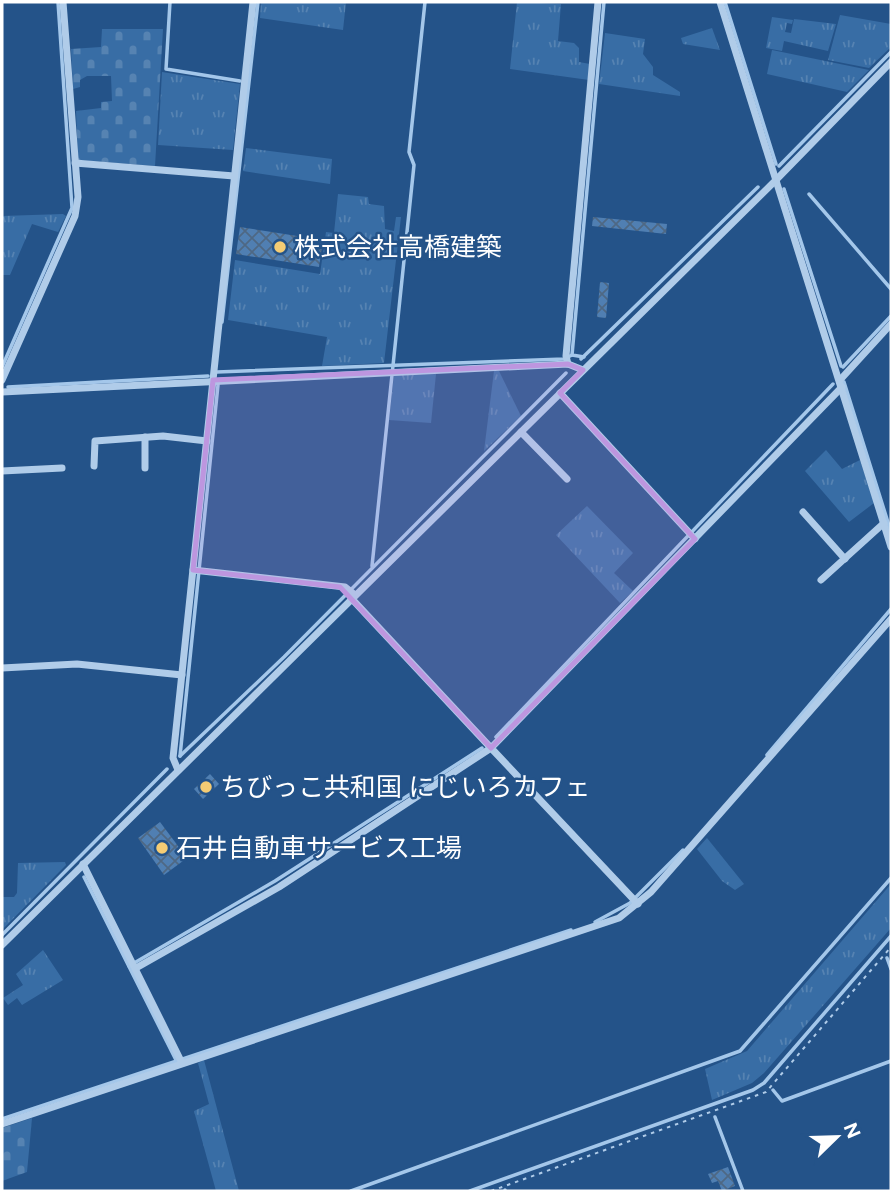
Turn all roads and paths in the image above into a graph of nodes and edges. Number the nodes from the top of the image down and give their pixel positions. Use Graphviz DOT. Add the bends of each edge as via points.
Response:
graph roads {
  1 [pos="63,2"];
  2 [pos="253,2"];
  3 [pos="598,2"];
  4 [pos="720,2"];
  5 [pos="891,61"];
  6 [pos="75,163"];
  7 [pos="234,176"];
  8 [pos="775,181"];
  9 [pos="891,324"];
  10 [pos="567,361"];
  11 [pos="583,370"];
  12 [pos="2,380"];
  13 [pos="213,380"];
  14 [pos="841,383"];
  15 [pos="2,392"];
  16 [pos="560,393"];
  17 [pos="521,432"];
  18 [pos="145,437"];
  19 [pos="207,441"];
  20 [pos="94,466"];
  21 [pos="62,468"];
  22 [pos="145,468"];
  23 [pos="2,471"];
  24 [pos="566,479"];
  25 [pos="803,512"];
  26 [pos="884,523"];
  27 [pos="692,535"];
  28 [pos="891,547"];
  29 [pos="845,559"];
  30 [pos="193,570"];
  31 [pos="821,580"];
  32 [pos="353,596"];
  33 [pos="891,619"];
  34 [pos="2,668"];
  35 [pos="182,675"];
  36 [pos="491,748"];
  37 [pos="178,770"];
  38 [pos="83,864"];
  39 [pos="635,901"];
  40 [pos="2,945"];
  41 [pos="891,947"];
  42 [pos="135,965"];
  43 [pos="181,1060"];
  44 [pos="2,1124"];
  45 [pos="491,1191"];
  1 -- 6 [label="street"];
  2 -- 7 [label="street"];
  3 -- 10 [label="street"];
  4 -- 8 [label="street"];
  5 -- 8 [label="street"];
  6 -- 7 [label="street"];
  6 -- 12 [label="street" via="75,216"];
  7 -- 13 [label="street"];
  8 -- 11 [label="street"];
  8 -- 14 [label="street"];
  9 -- 14 [label="street"];
  10 -- 11 [label="street"];
  10 -- 13 [label="street"];
  11 -- 16 [label="street"];
  13 -- 15 [label="street"];
  13 -- 19 [label="street"];
  14 -- 26 [label="street"];
  14 -- 27 [label="street"];
  16 -- 17 [label="street"];
  16 -- 27 [label="street"];
  17 -- 24 [label="street"];
  17 -- 32 [label="street"];
  18 -- 19 [label="street"];
  18 -- 20 [label="street" via="95,442"];
  18 -- 22 [label="street"];
  19 -- 30 [label="street"];
  21 -- 23 [label="street"];
  25 -- 29 [label="street"];
  26 -- 28 [label="street"];
  26 -- 29 [label="street"];
  27 -- 36 [label="street"];
  29 -- 31 [label="street"];
  30 -- 32 [label="street" via="345,587"];
  30 -- 35 [label="street"];
  32 -- 36 [label="street"];
  32 -- 37 [label="street"];
  33 -- 39 [label="street"];
  34 -- 35 [label="street" via="77,664"];
  35 -- 37 [label="street" via="173,758"];
  36 -- 39 [label="street"];
  36 -- 42 [label="street" via="279,887"];
  37 -- 38 [label="street"];
  38 -- 40 [label="street"];
  38 -- 42 [label="street"];
  39 -- 43 [label="street" via="619,918 591,929"];
  41 -- 45 [label="path" via="766,1092"];
  42 -- 43 [label="street"];
  43 -- 44 [label="street"];
}
